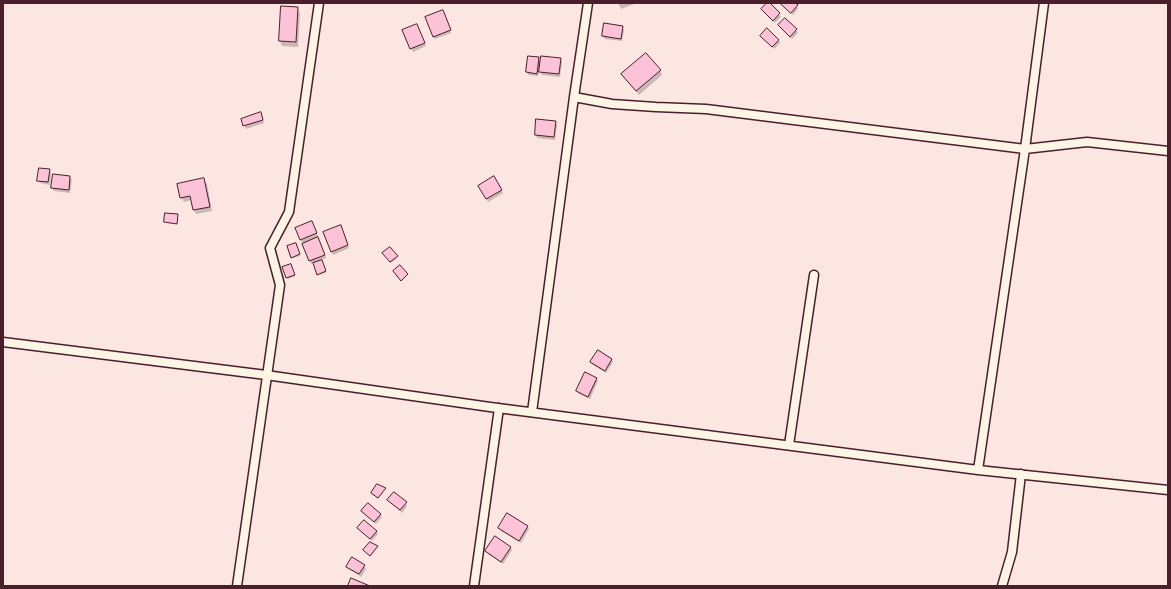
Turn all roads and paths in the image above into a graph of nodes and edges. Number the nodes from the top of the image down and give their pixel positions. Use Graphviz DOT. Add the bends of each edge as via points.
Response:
graph roads {
  1 [pos="319,3"];
  2 [pos="588,3"];
  3 [pos="1044,3"];
  4 [pos="574,97"];
  5 [pos="1025,149"];
  6 [pos="1168,151"];
  7 [pos="814,275"];
  8 [pos="3,342"];
  9 [pos="266,375"];
  10 [pos="499,408"];
  11 [pos="532,412"];
  12 [pos="789,445"];
  13 [pos="978,470"];
  14 [pos="1021,474"];
  15 [pos="1168,490"];
  16 [pos="237,586"];
  17 [pos="474,586"];
  18 [pos="1002,586"];
  1 -- 9 [label="street" via="289,212 270,248 280,285"];
  2 -- 4 [label="street"];
  3 -- 5 [label="street"];
  4 -- 5 [label="street" via="612,104 706,109"];
  4 -- 11 [label="street"];
  5 -- 6 [label="street" via="1087,142"];
  5 -- 13 [label="street"];
  7 -- 12 [label="street"];
  8 -- 9 [label="street"];
  9 -- 10 [label="street"];
  9 -- 16 [label="street"];
  10 -- 11 [label="street"];
  10 -- 17 [label="street"];
  11 -- 12 [label="street"];
  12 -- 13 [label="street"];
  13 -- 14 [label="street"];
  14 -- 15 [label="street"];
  14 -- 18 [label="street" via="1012,552"];
}
